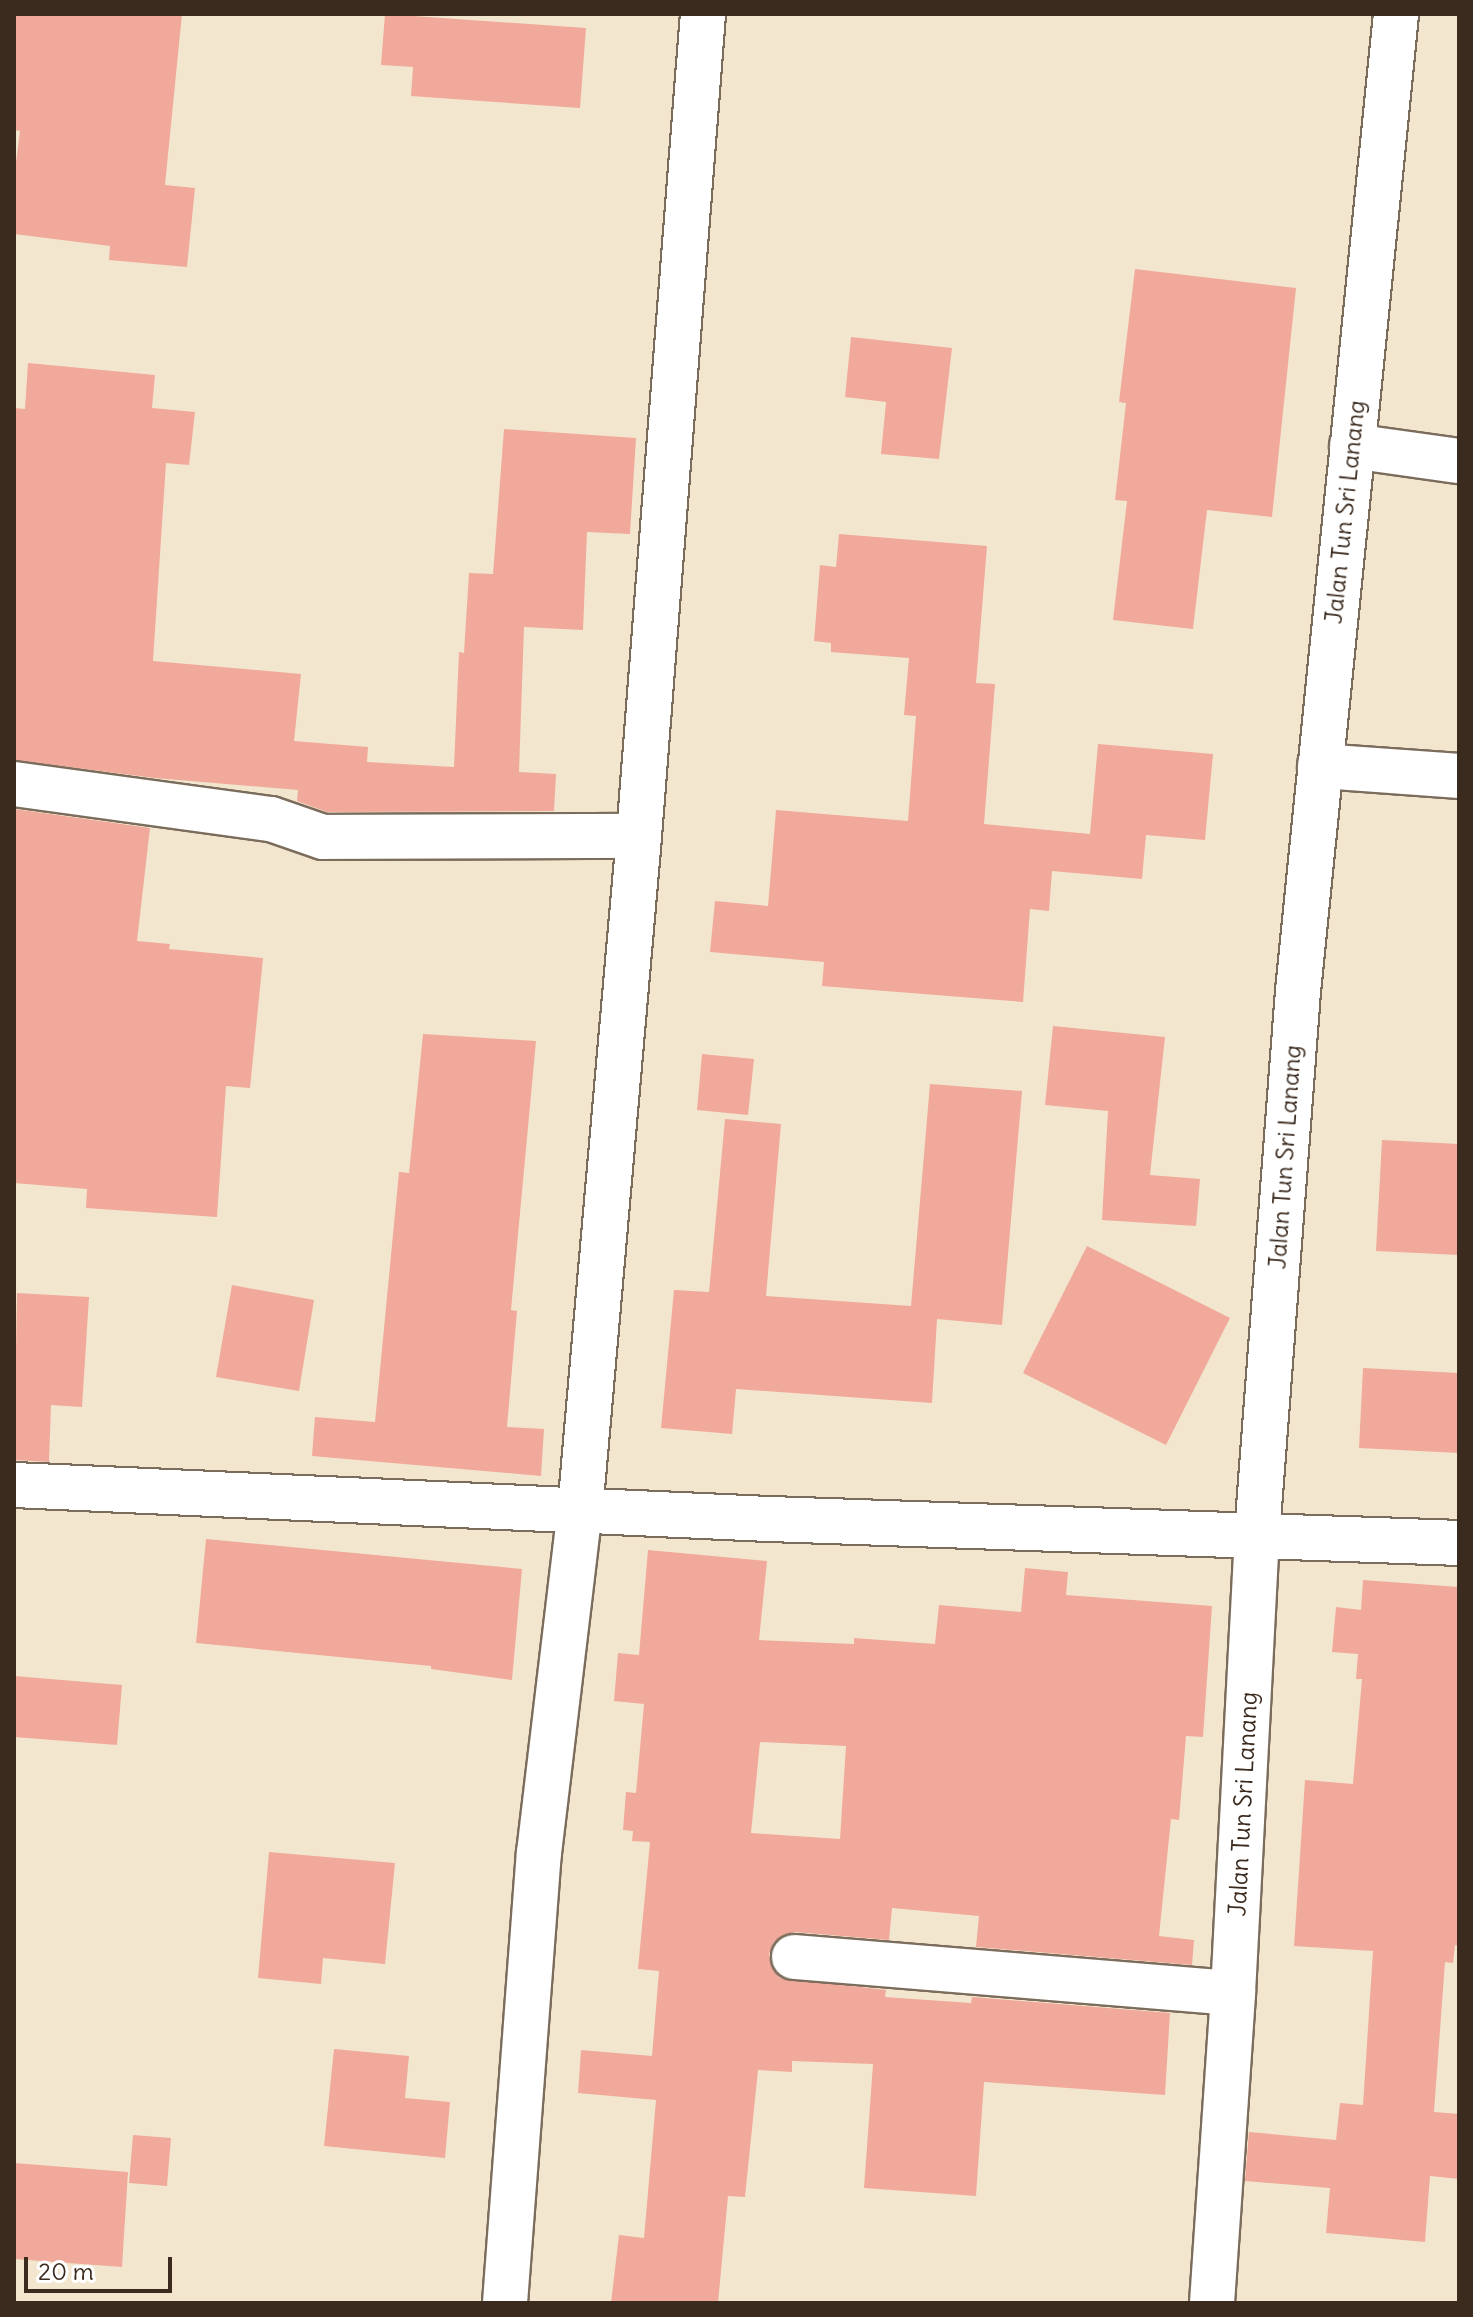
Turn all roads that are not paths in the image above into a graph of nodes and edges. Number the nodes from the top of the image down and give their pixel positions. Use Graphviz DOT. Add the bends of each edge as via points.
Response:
graph roads {
  1 [pos="703,14"];
  2 [pos="1396,14"];
  3 [pos="1352,446"];
  4 [pos="1459,461"];
  5 [pos="1320,766"];
  6 [pos="1459,776"];
  7 [pos="14,784"];
  8 [pos="639,836"];
  9 [pos="14,1485"];
  10 [pos="580,1511"];
  11 [pos="1257,1534"];
  12 [pos="1459,1543"];
  13 [pos="794,1957"];
  14 [pos="1233,1993"];
  15 [pos="505,2303"];
  16 [pos="1212,2303"];
  1 -- 8 [label="street"];
  2 -- 3 [label="street, Jalan Tun Sri Lanang"];
  3 -- 4 [label="street"];
  3 -- 5 [label="street, Jalan Tun Sri Lanang"];
  5 -- 6 [label="street"];
  5 -- 11 [label="street, Jalan Tun Sri Lanang"];
  7 -- 8 [label="street" via="271,819 323,837"];
  8 -- 10 [label="street"];
  9 -- 10 [label="street"];
  10 -- 11 [label="street"];
  10 -- 15 [label="street" via="539,1853"];
  11 -- 12 [label="street"];
  11 -- 14 [label="street, Jalan Tun Sri Lanang"];
  13 -- 14 [label="street"];
  14 -- 16 [label="street, Jalan Tun Sri Lanang"];
}
